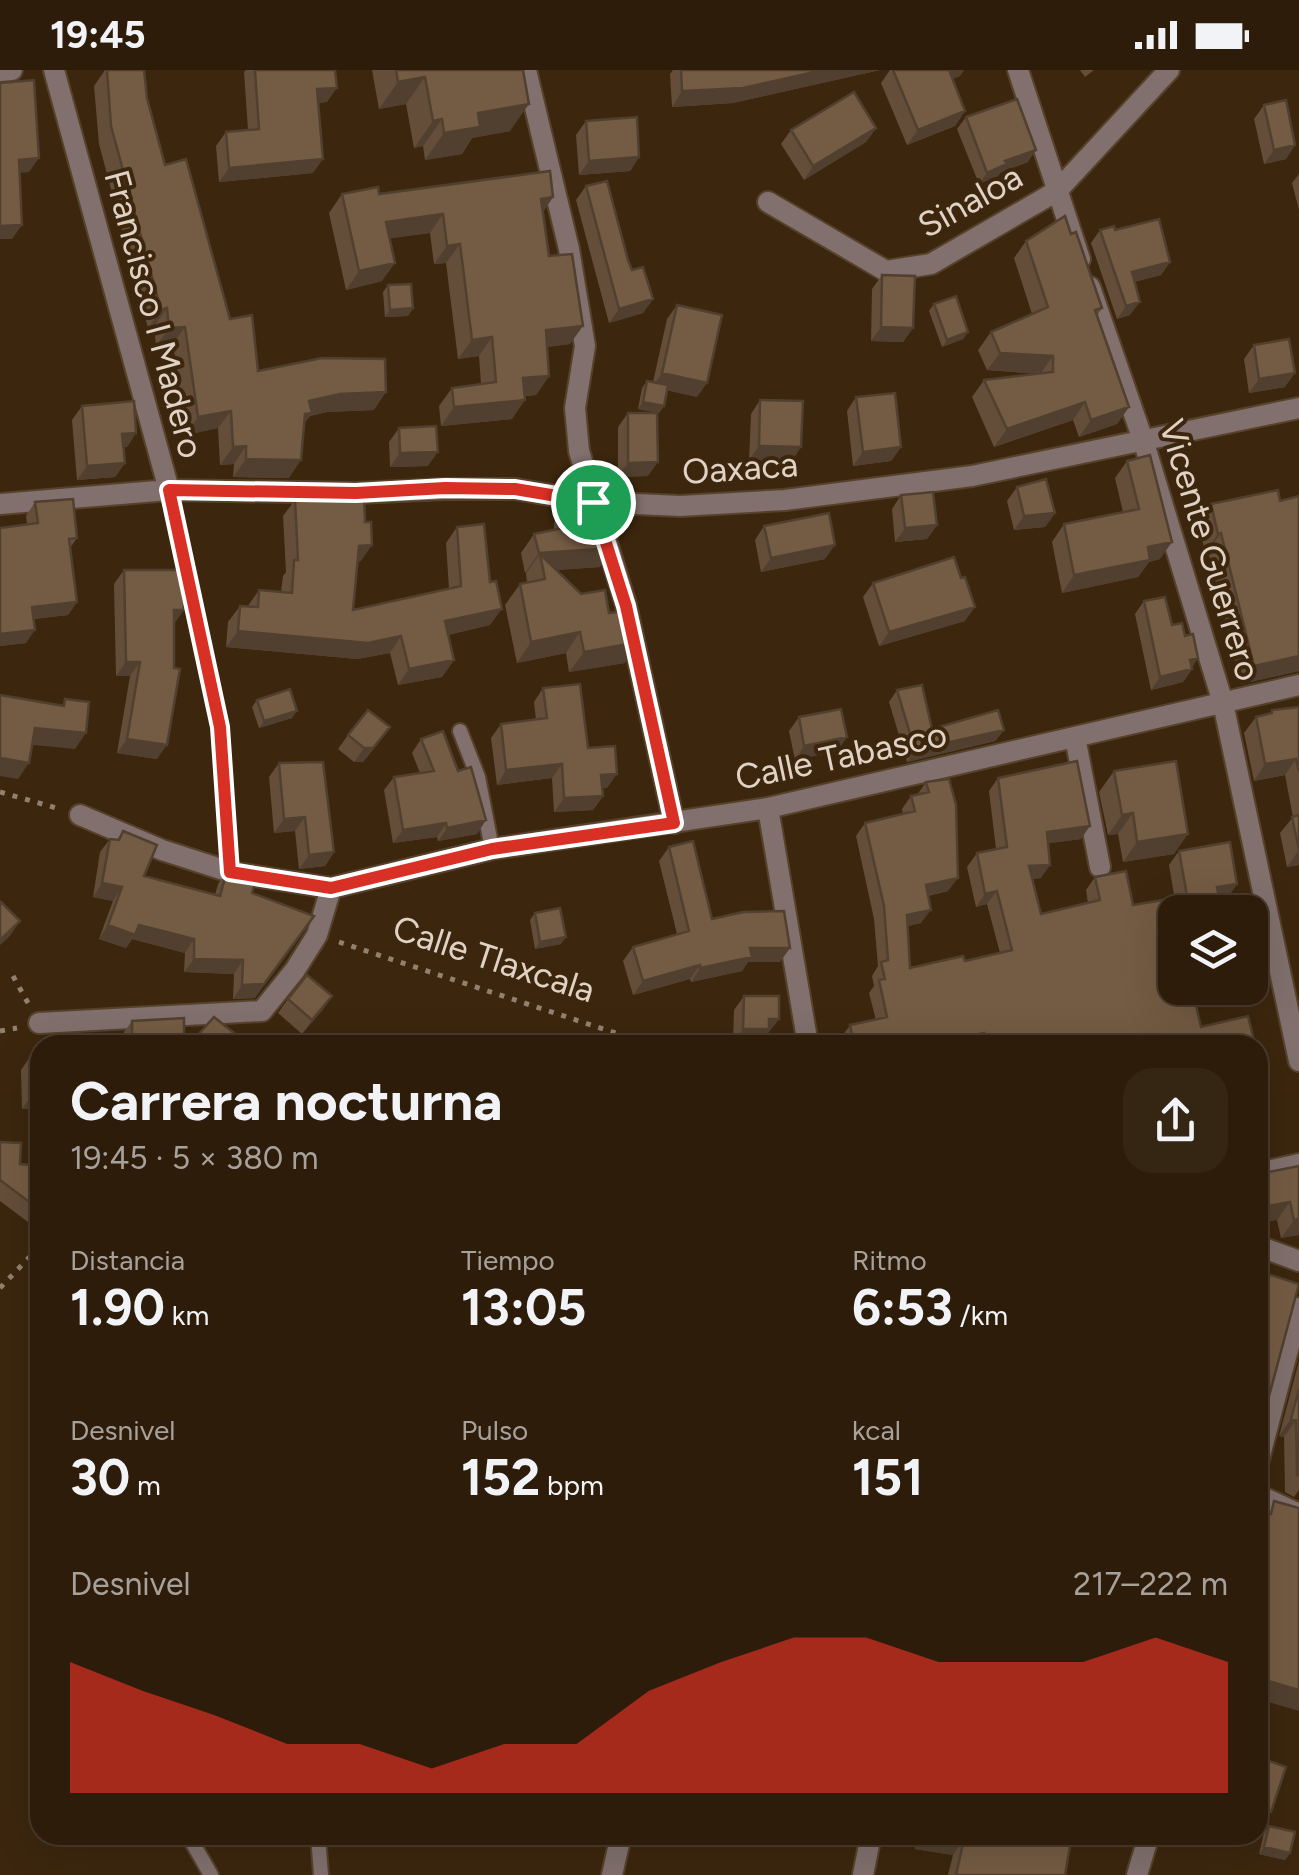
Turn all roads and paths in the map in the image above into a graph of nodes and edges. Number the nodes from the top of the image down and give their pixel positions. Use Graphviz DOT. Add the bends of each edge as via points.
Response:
graph roads {
  1 [pos="12,70"];
  2 [pos="54,70"];
  3 [pos="526,70"];
  4 [pos="1018,70"];
  5 [pos="1169,70"];
  6 [pos="0,71"];
  7 [pos="1056,191"];
  8 [pos="768,202"];
  9 [pos="1299,408"];
  10 [pos="1144,442"];
  11 [pos="169,490"];
  12 [pos="593,502"];
  13 [pos="0,504"];
  14 [pos="1299,685"];
  15 [pos="1223,702"];
  16 [pos="460,731"];
  17 [pos="1075,737"];
  18 [pos="0,792"];
  19 [pos="768,808"];
  20 [pos="80,815"];
  21 [pos="674,823"];
  22 [pos="492,849"];
  23 [pos="1100,867"];
  24 [pos="230,872"];
  25 [pos="394,873"];
  26 [pos="331,888"];
  27 [pos="317,935"];
  28 [pos="13,976"];
  29 [pos="39,1024"];
  30 [pos="622,1035"];
  31 [pos="806,1035"];
  32 [pos="1299,1061"];
  33 [pos="1299,1164"];
  34 [pos="1268,1171"];
  35 [pos="1268,1249"];
  36 [pos="30,1256"];
  37 [pos="1299,1260"];
  38 [pos="0,1288"];
  39 [pos="1299,1308"];
  40 [pos="1268,1424"];
  41 [pos="1268,1500"];
  42 [pos="1299,1514"];
  43 [pos="194,1845"];
  44 [pos="319,1845"];
  45 [pos="619,1845"];
  46 [pos="869,1845"];
  47 [pos="1146,1845"];
  48 [pos="211,1875"];
  49 [pos="321,1875"];
  50 [pos="612,1875"];
  51 [pos="863,1875"];
  52 [pos="1137,1875"];
  1 -- 6 [label="street"];
  2 -- 11 [label="street, Francisco I Madero"];
  3 -- 12 [label="street" via="585,346 576,408"];
  4 -- 7 [label="street, Vicente Guerrero"];
  5 -- 7 [label="street, Sinaloa"];
  7 -- 8 [label="street, Sinaloa" via="931,264 886,271"];
  7 -- 10 [label="street, Vicente Guerrero"];
  9 -- 10 [label="street, Oaxaca"];
  10 -- 12 [label="street, Oaxaca" via="972,476 785,500"];
  10 -- 15 [label="street, Vicente Guerrero"];
  11 -- 12 [label="street, Oaxaca" via="515,489"];
  11 -- 13 [label="street, Oaxaca"];
  11 -- 24 [label="path, Francisco I Madero" via="220,727"];
  12 -- 21 [label="street" via="626,606"];
  14 -- 15 [label="street, Calle Tabasco"];
  15 -- 17 [label="street, Calle Tabasco"];
  15 -- 32 [label="street, Vicente Guerrero"];
  16 -- 22 [label="lane" via="478,777"];
  17 -- 19 [label="street, Calle Tabasco"];
  17 -- 23 [label="street"];
  18 -- 20 [label="path"];
  19 -- 21 [label="street, Calle Tabasco"];
  19 -- 31 [label="street"];
  20 -- 24 [label="street, Calle Tlaxcala"];
  21 -- 22 [label="street, Calle Tabasco"];
  22 -- 25 [label="street, Calle Tabasco"];
  24 -- 26 [label="street, Calle Tlaxcala"];
  25 -- 26 [label="street, Calle Tlaxcala"];
  26 -- 27 [label="street"];
  27 -- 29 [label="street" via="262,1010"];
  27 -- 30 [label="path, Calle Tlaxcala"];
  28 -- 29 [label="path"];
  33 -- 34 [label="street"];
  35 -- 37 [label="street"];
  36 -- 38 [label="path"];
  39 -- 40 [label="street"];
  41 -- 42 [label="street"];
  43 -- 48 [label="lane"];
  44 -- 49 [label="lane"];
  45 -- 50 [label="street"];
  46 -- 51 [label="street"];
  47 -- 52 [label="street"];
}
